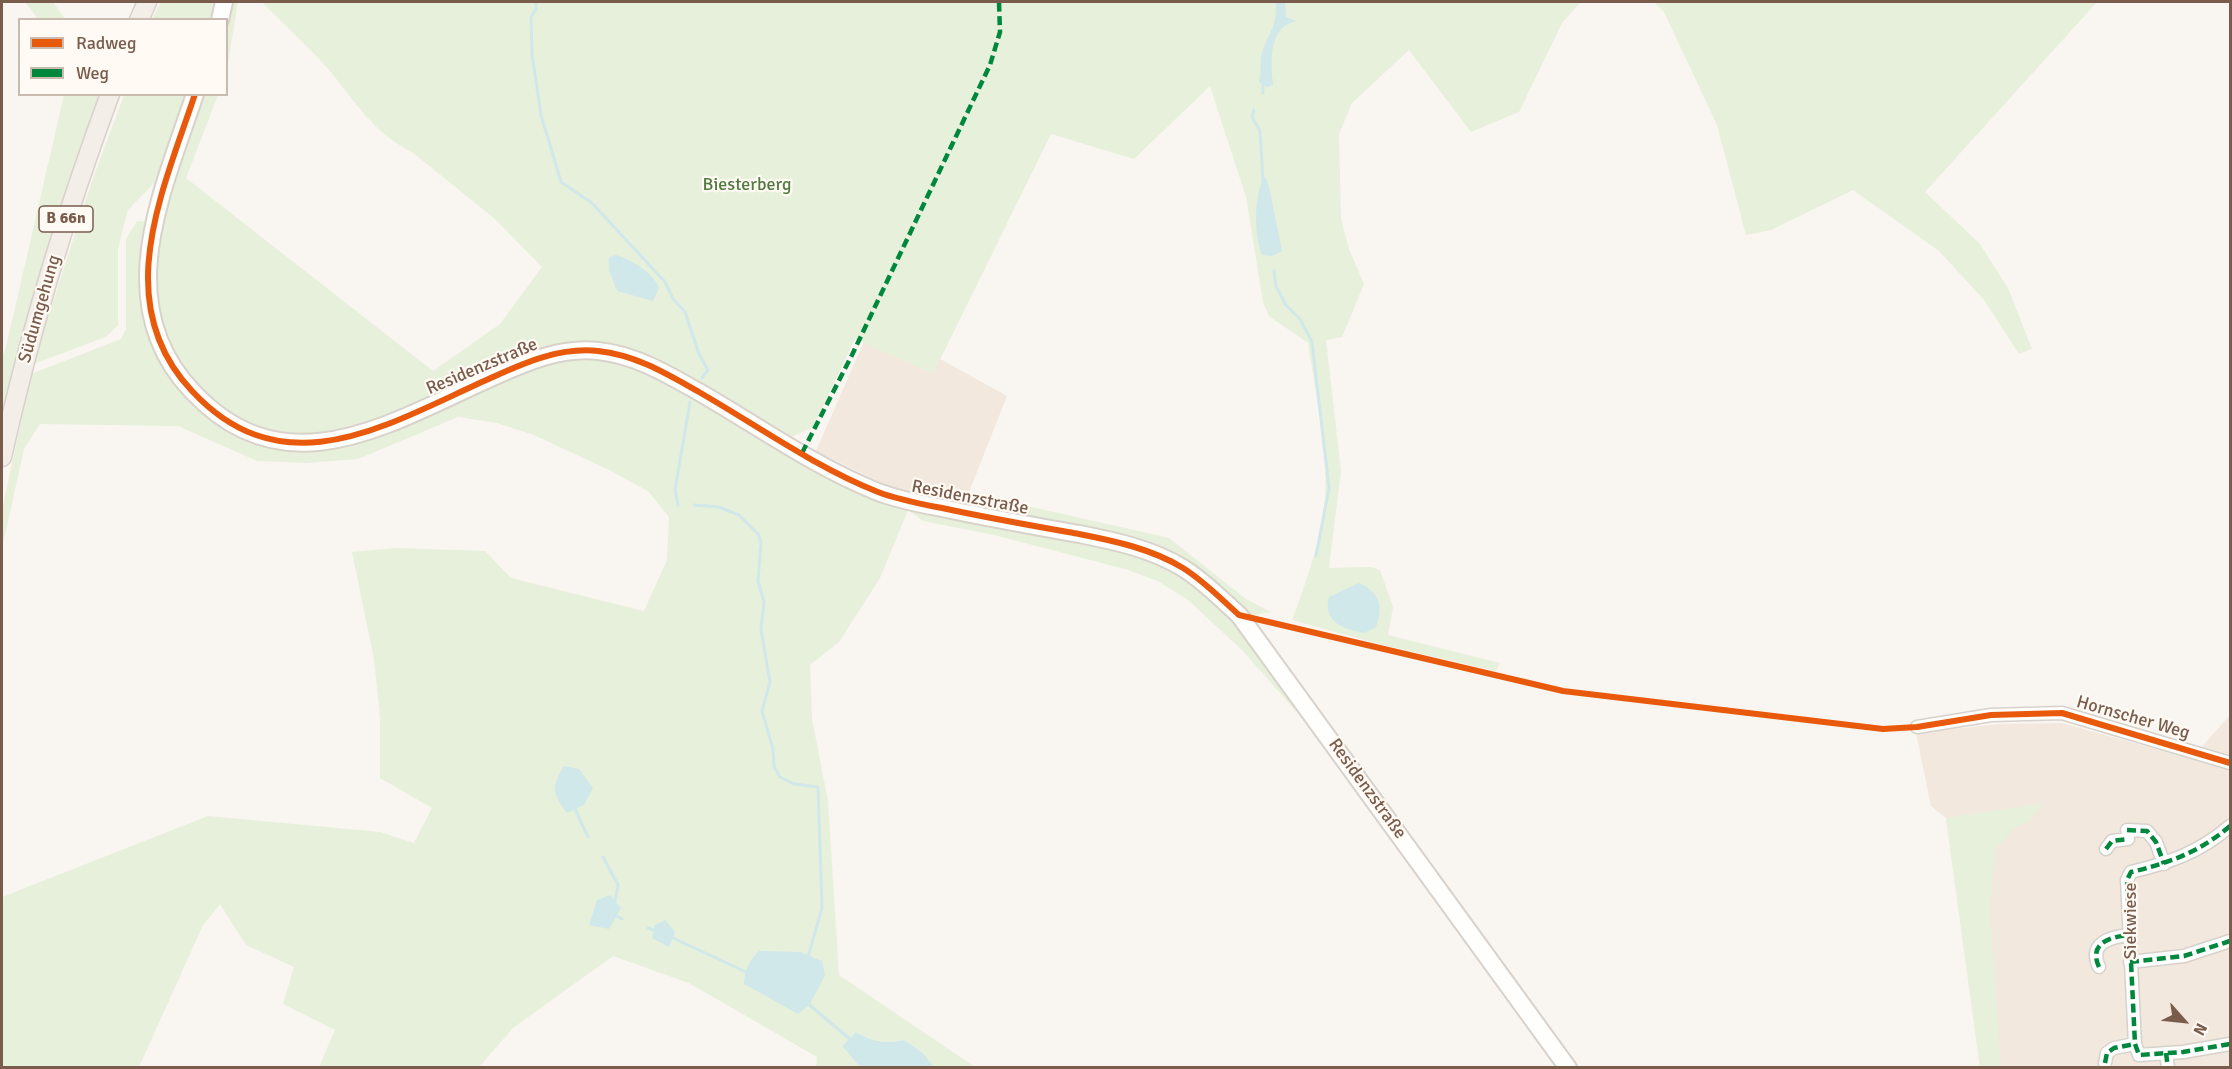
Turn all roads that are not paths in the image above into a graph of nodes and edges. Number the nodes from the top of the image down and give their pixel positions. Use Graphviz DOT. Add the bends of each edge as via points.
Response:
graph roads {
  1 [pos="147,2"];
  2 [pos="224,2"];
  3 [pos="141,18"];
  4 [pos="220,18"];
  5 [pos="109,96"];
  6 [pos="194,96"];
  7 [pos="2,458"];
  8 [pos="1917,727"];
  9 [pos="2230,763"];
  10 [pos="2230,826"];
  11 [pos="2106,849"];
  12 [pos="2164,864"];
  13 [pos="2129,935"];
  14 [pos="2230,941"];
  15 [pos="2130,962"];
  16 [pos="2099,967"];
  17 [pos="2230,1044"];
  18 [pos="2137,1049"];
  19 [pos="2166,1053"];
  20 [pos="2105,1063"];
  21 [pos="1568,1068"];
  22 [pos="2168,1068"];
  1 -- 3 [label="main road"];
  2 -- 4 [label="main road"];
  5 -- 7 [label="main road, Südumgehung / B 66n" via="28,346"];
  6 -- 21 [label="main road, Residenzstraße" via="153,225 147,269 149,299 165,354 182,381 214,415 254,436 283,442 336,440 369,432 523,364 553,354 596,351 622,355 660,369 845,477 880,493 1110,540 1160,556 1204,583 1239,615"];
  8 -- 9 [label="street, Hornscher Weg" via="1991,715 2062,713"];
  10 -- 12 [label="street, Siekwiese" via="2195,852"];
  11 -- 12 [label="street" via="2112,841 2147,831"];
  12 -- 13 [label="street, Siekwiese" via="2132,872 2127,880"];
  13 -- 15 [label="street, Siekwiese"];
  13 -- 16 [label="street" via="2101,942 2097,951"];
  14 -- 15 [label="street" via="2184,957"];
  15 -- 18 [label="street, Siekwiese"];
  17 -- 19 [label="street"];
  18 -- 19 [label="street"];
  18 -- 20 [label="street" via="2114,1048 2107,1053"];
  19 -- 22 [label="street"];
}
